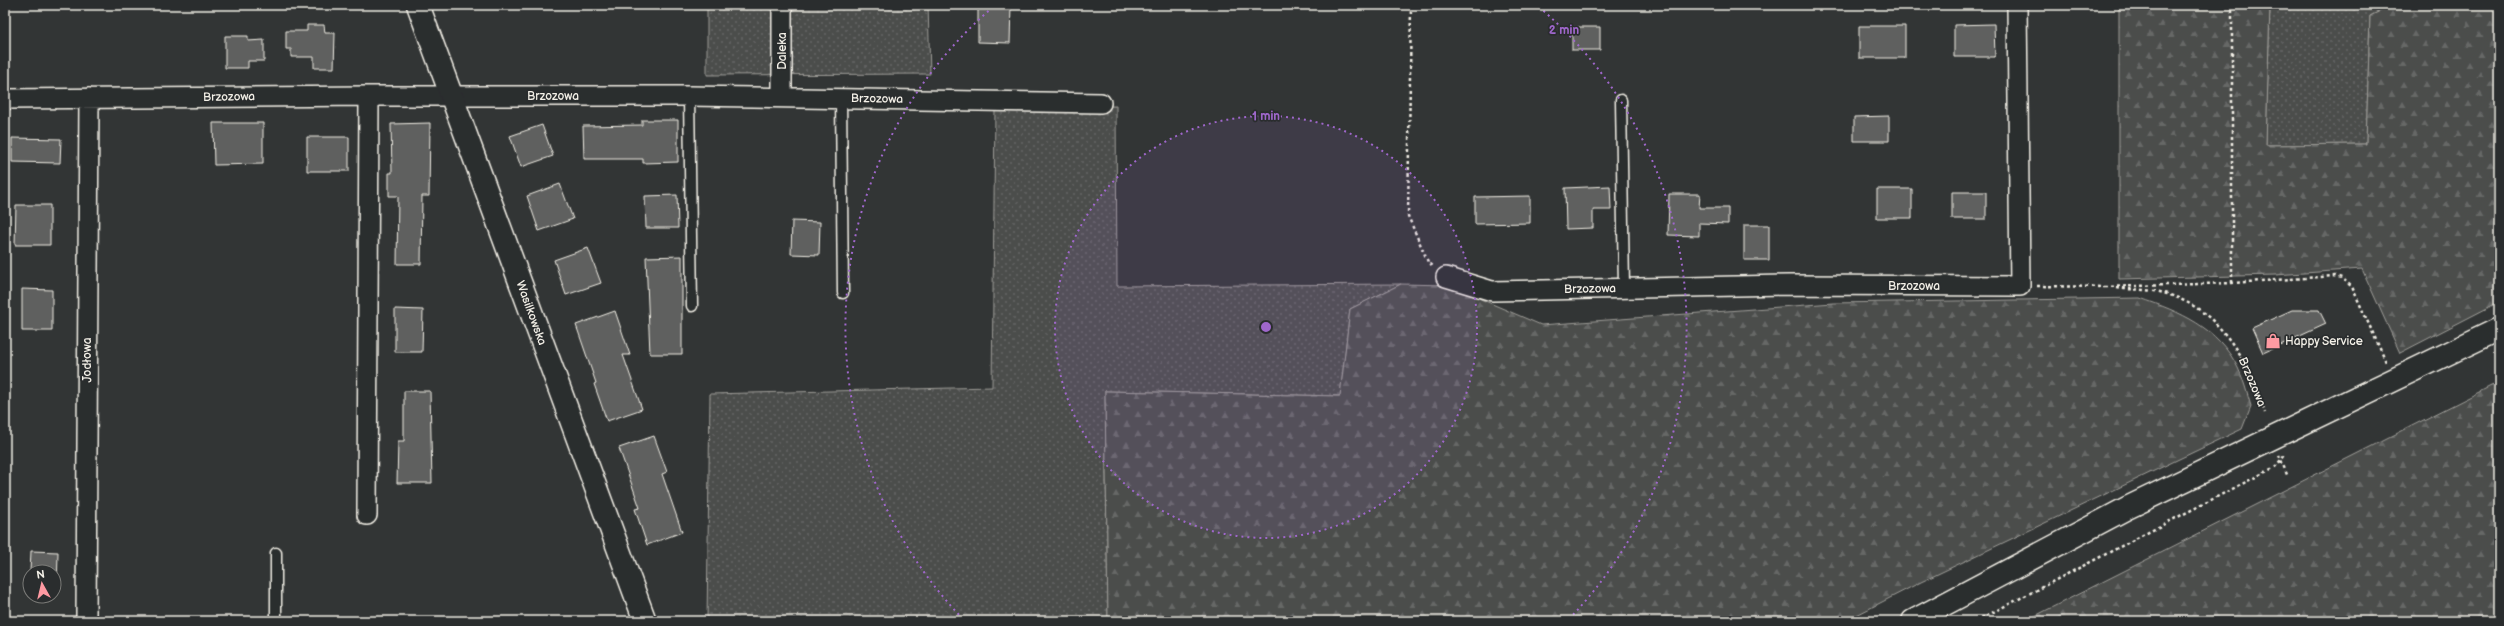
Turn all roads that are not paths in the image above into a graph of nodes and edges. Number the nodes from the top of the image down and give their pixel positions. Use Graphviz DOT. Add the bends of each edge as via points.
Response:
graph roads {
  1 [pos="418,5"];
  2 [pos="782,5"];
  3 [pos="2017,5"];
  4 [pos="368,96"];
  5 [pos="451,96"];
  6 [pos="689,96"];
  7 [pos="782,97"];
  8 [pos="89,98"];
  9 [pos="841,98"];
  10 [pos="5,99"];
  11 [pos="1621,100"];
  12 [pos="1101,103"];
  13 [pos="1446,277"];
  14 [pos="1624,288"];
  15 [pos="844,293"];
  16 [pos="692,306"];
  17 [pos="2499,329"];
  18 [pos="367,515"];
  19 [pos="276,553"];
  20 [pos="86,621"];
  21 [pos="276,621"];
  22 [pos="645,621"];
  23 [pos="1913,621"];
  1 -- 5 [label="street, Wasilkowska"];
  2 -- 7 [label="street, Daleka"];
  3 -- 14 [label="street, Brzozowa" via="2020,286"];
  4 -- 5 [label="street, Brzozowa"];
  4 -- 8 [label="street, Brzozowa"];
  4 -- 18 [label="street"];
  5 -- 6 [label="street, Brzozowa"];
  5 -- 22 [label="street, Wasilkowska"];
  6 -- 7 [label="street, Brzozowa"];
  6 -- 16 [label="lane"];
  7 -- 9 [label="street, Brzozowa"];
  8 -- 10 [label="street, Brzozowa"];
  8 -- 20 [label="street, Jodłowa"];
  9 -- 12 [label="street, Brzozowa"];
  9 -- 15 [label="lane"];
  11 -- 14 [label="lane"];
  13 -- 14 [label="street, Brzozowa" via="1492,291"];
  17 -- 23 [label="street" via="2394,381 2280,446 2128,508"];
  19 -- 21 [label="lane"];
}
